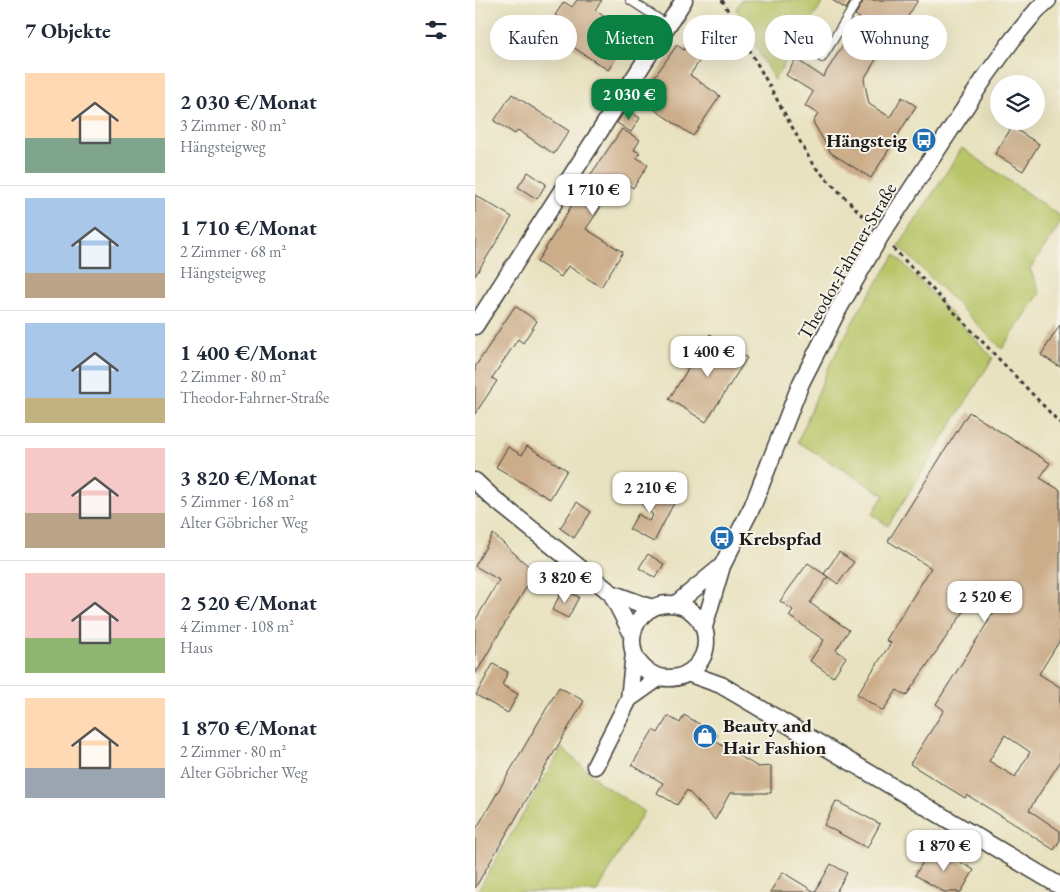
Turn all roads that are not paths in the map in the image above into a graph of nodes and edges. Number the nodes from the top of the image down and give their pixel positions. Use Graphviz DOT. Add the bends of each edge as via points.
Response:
graph roads {
  1 [pos="630,0"];
  2 [pos="684,0"];
  3 [pos="858,0"];
  4 [pos="1048,0"];
  5 [pos="652,15"];
  6 [pos="673,18"];
  7 [pos="832,42"];
  8 [pos="646,60"];
  9 [pos="475,326"];
  10 [pos="475,481"];
  11 [pos="722,566"];
  12 [pos="611,593"];
  13 [pos="676,604"];
  14 [pos="652,608"];
  15 [pos="704,627"];
  16 [pos="632,634"];
  17 [pos="634,653"];
  18 [pos="703,656"];
  19 [pos="687,673"];
  20 [pos="660,677"];
  21 [pos="721,685"];
  22 [pos="629,699"];
  23 [pos="595,766"];
  24 [pos="1060,886"];
  1 -- 5 [label="lane"];
  2 -- 6 [label="street"];
  3 -- 7 [label="lane"];
  4 -- 11 [label="street, Theodor-Fahrner-Straße" via="985,76 881,235 801,383 753,505"];
  8 -- 9 [label="street"];
  10 -- 12 [label="street"];
  11 -- 13 [label="street, Theodor-Fahrner-Straße"];
  11 -- 15 [label="street, Theodor-Fahrner-Straße"];
  12 -- 14 [label="street"];
  12 -- 16 [label="street"];
  13 -- 14 [label="street"];
  13 -- 15 [label="street" via="692,611"];
  14 -- 16 [label="street" via="636,623"];
  15 -- 18 [label="street"];
  16 -- 17 [label="street"];
  17 -- 20 [label="street" via="642,666"];
  17 -- 22 [label="street"];
  18 -- 19 [label="street"];
  18 -- 21 [label="street"];
  19 -- 20 [label="street"];
  19 -- 21 [label="street"];
  20 -- 22 [label="street"];
  21 -- 24 [label="street"];
  22 -- 23 [label="street"];
}
